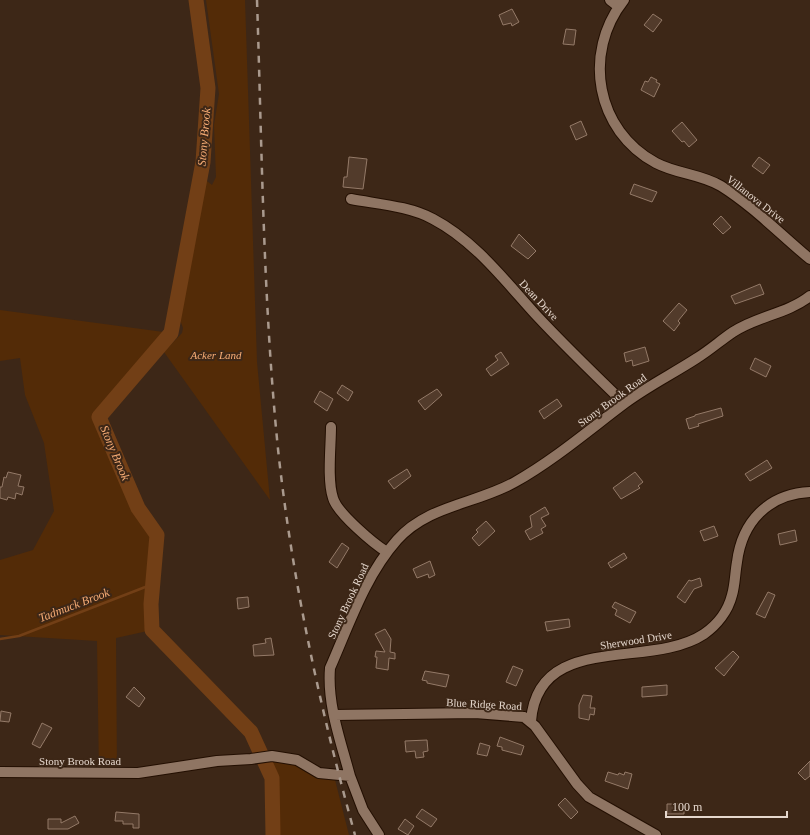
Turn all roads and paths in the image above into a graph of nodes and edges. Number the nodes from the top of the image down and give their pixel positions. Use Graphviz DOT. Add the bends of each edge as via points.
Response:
graph roads {
  1 [pos="610,0"];
  2 [pos="622,3"];
  3 [pos="351,198"];
  4 [pos="810,259"];
  5 [pos="810,296"];
  6 [pos="624,403"];
  7 [pos="331,427"];
  8 [pos="810,492"];
  9 [pos="387,552"];
  10 [pos="334,715"];
  11 [pos="531,721"];
  12 [pos="0,772"];
  13 [pos="350,776"];
  14 [pos="379,835"];
  15 [pos="656,835"];
  1 -- 2 [label="street"];
  2 -- 4 [label="street, Villanova Drive" via="604,35 599,78 607,110 624,137 639,152 658,164 704,178 724,188"];
  3 -- 6 [label="street, Dean Drive" via="400,208 431,218 455,232"];
  5 -- 6 [label="street, Stony Brook Road" via="785,311 738,329 697,358"];
  6 -- 9 [label="street, Stony Brook Road" via="598,425 515,482 484,496 436,512 398,539"];
  7 -- 9 [label="street" via="330,474 333,498 337,507 375,545"];
  8 -- 11 [label="street, Sherwood Drive" via="796,493 770,504 753,520 740,546 732,595 727,608 717,623 705,633 680,645 572,663 549,677 532,710"];
  9 -- 10 [label="street, Stony Brook Road" via="370,579 330,668 329,681"];
  10 -- 11 [label="street, Blue Ridge Road" via="475,713 524,717"];
  10 -- 13 [label="street, Stony Brook Road"];
  11 -- 15 [label="street, Blue Ridge Road" via="589,797"];
  12 -- 13 [label="street, Stony Brook Road" via="138,773 272,756 297,760 319,773"];
  13 -- 14 [label="street" via="363,810"];
}
